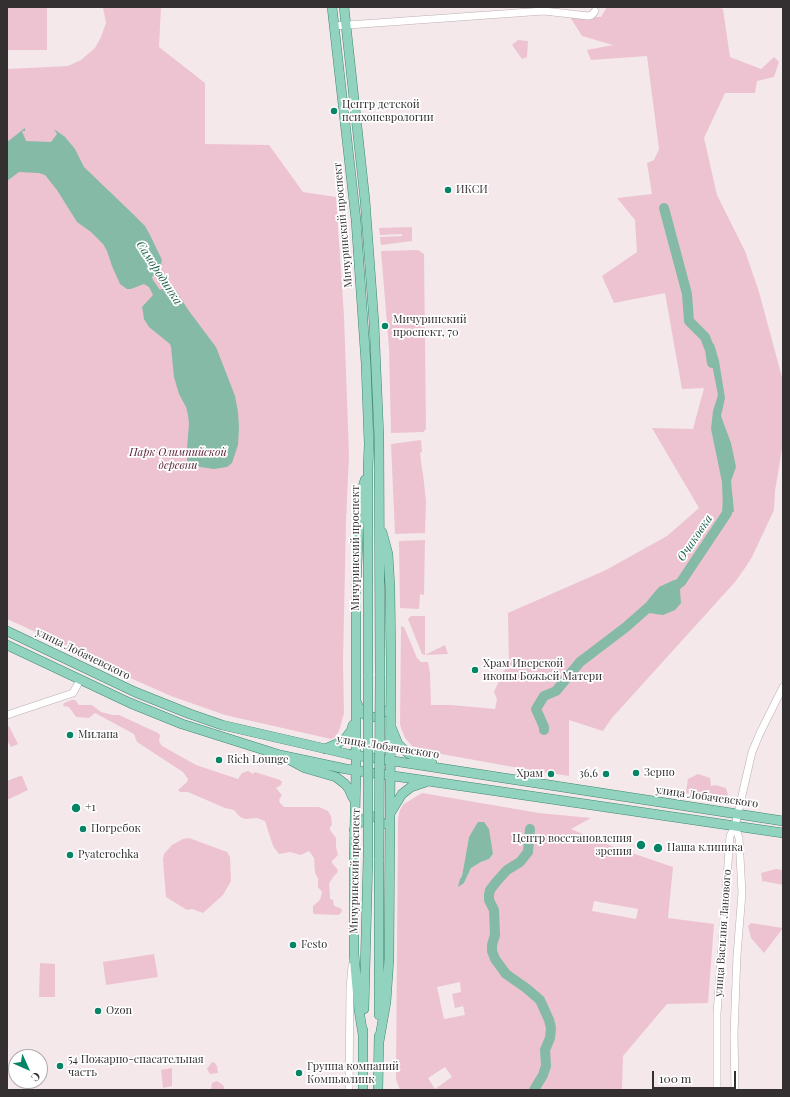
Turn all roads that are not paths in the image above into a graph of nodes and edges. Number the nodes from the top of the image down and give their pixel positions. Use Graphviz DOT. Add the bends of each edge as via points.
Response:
graph roads {
  1 [pos="332,7"];
  2 [pos="344,7"];
  3 [pos="595,11"];
  4 [pos="334,26"];
  5 [pos="346,26"];
  6 [pos="368,468"];
  7 [pos="379,519"];
  8 [pos="7,630"];
  9 [pos="7,645"];
  10 [pos="80,680"];
  11 [pos="783,687"];
  12 [pos="355,700"];
  13 [pos="390,701"];
  14 [pos="355,714"];
  15 [pos="7,715"];
  16 [pos="390,724"];
  17 [pos="325,748"];
  18 [pos="280,755"];
  19 [pos="355,755"];
  20 [pos="390,760"];
  21 [pos="444,768"];
  22 [pos="356,771"];
  23 [pos="390,776"];
  24 [pos="431,781"];
  25 [pos="354,800"];
  26 [pos="737,813"];
  27 [pos="389,815"];
  28 [pos="783,820"];
  29 [pos="735,826"];
  30 [pos="354,830"];
  31 [pos="390,832"];
  32 [pos="783,833"];
  33 [pos="354,954"];
  34 [pos="363,1035"];
  35 [pos="379,1042"];
  36 [pos="349,1090"];
  37 [pos="362,1090"];
  38 [pos="378,1090"];
  39 [pos="717,1090"];
  40 [pos="735,1090"];
  1 -- 4 [label="main road, Мичуринский проспект"];
  2 -- 5 [label="main road, Мичуринский проспект"];
  3 -- 5 [label="street" via="588,16 544,11"];
  4 -- 5 [label="street"];
  4 -- 6 [label="main road, Мичуринский проспект" via="358,242 366,370"];
  5 -- 7 [label="main road, Мичуринский проспект" via="365,200 374,323 379,437"];
  6 -- 12 [label="main road" via="360,497"];
  6 -- 34 [label="main road, Мичуринский проспект, bridge" via="368,858"];
  7 -- 13 [label="main road" via="388,554 391,614"];
  7 -- 35 [label="main road, Мичуринский проспект, bridge"];
  8 -- 17 [label="main road, улица Лобачевского" via="135,692 190,714 222,725"];
  9 -- 10 [label="main road"];
  10 -- 15 [label="street" via="73,693"];
  10 -- 18 [label="main road" via="182,724"];
  11 -- 26 [label="street" via="754,747"];
  12 -- 13 [label="main road" via="361,712 372,717 383,712"];
  12 -- 14 [label="main road"];
  13 -- 16 [label="main road"];
  14 -- 17 [label="main road" via="348,736"];
  14 -- 19 [label="main road"];
  16 -- 20 [label="main road"];
  16 -- 21 [label="main road" via="398,744 403,749"];
  17 -- 19 [label="main road, улица Лобачевского"];
  18 -- 22 [label="main road"];
  18 -- 25 [label="main road" via="305,768 336,777 349,789"];
  19 -- 20 [label="main road, улица Лобачевского"];
  19 -- 22 [label="main road"];
  20 -- 21 [label="main road, улица Лобачевского"];
  20 -- 23 [label="main road"];
  21 -- 26 [label="main road, улица Лобачевского"];
  22 -- 23 [label="main road"];
  22 -- 25 [label="main road"];
  23 -- 24 [label="main road"];
  23 -- 27 [label="main road"];
  24 -- 27 [label="main road" via="411,787 402,794"];
  24 -- 29 [label="main road"];
  25 -- 30 [label="main road"];
  26 -- 28 [label="main road, улица Лобачевского"];
  26 -- 29 [label="street"];
  27 -- 31 [label="main road"];
  29 -- 32 [label="main road"];
  29 -- 39 [label="street, улица Василия Ланового" via="730,836 717,1014"];
  29 -- 40 [label="street, улица Василия Ланового" via="740,838 742,893 734,1034"];
  30 -- 31 [label="main road" via="364,818 372,816 379,818"];
  30 -- 33 [label="main road"];
  31 -- 35 [label="main road" via="389,959 386,1002"];
  33 -- 34 [label="main road"];
  33 -- 36 [label="street" via="350,988"];
  34 -- 37 [label="main road, Мичуринский проспект"];
  35 -- 38 [label="main road, Мичуринский проспект"];
}
